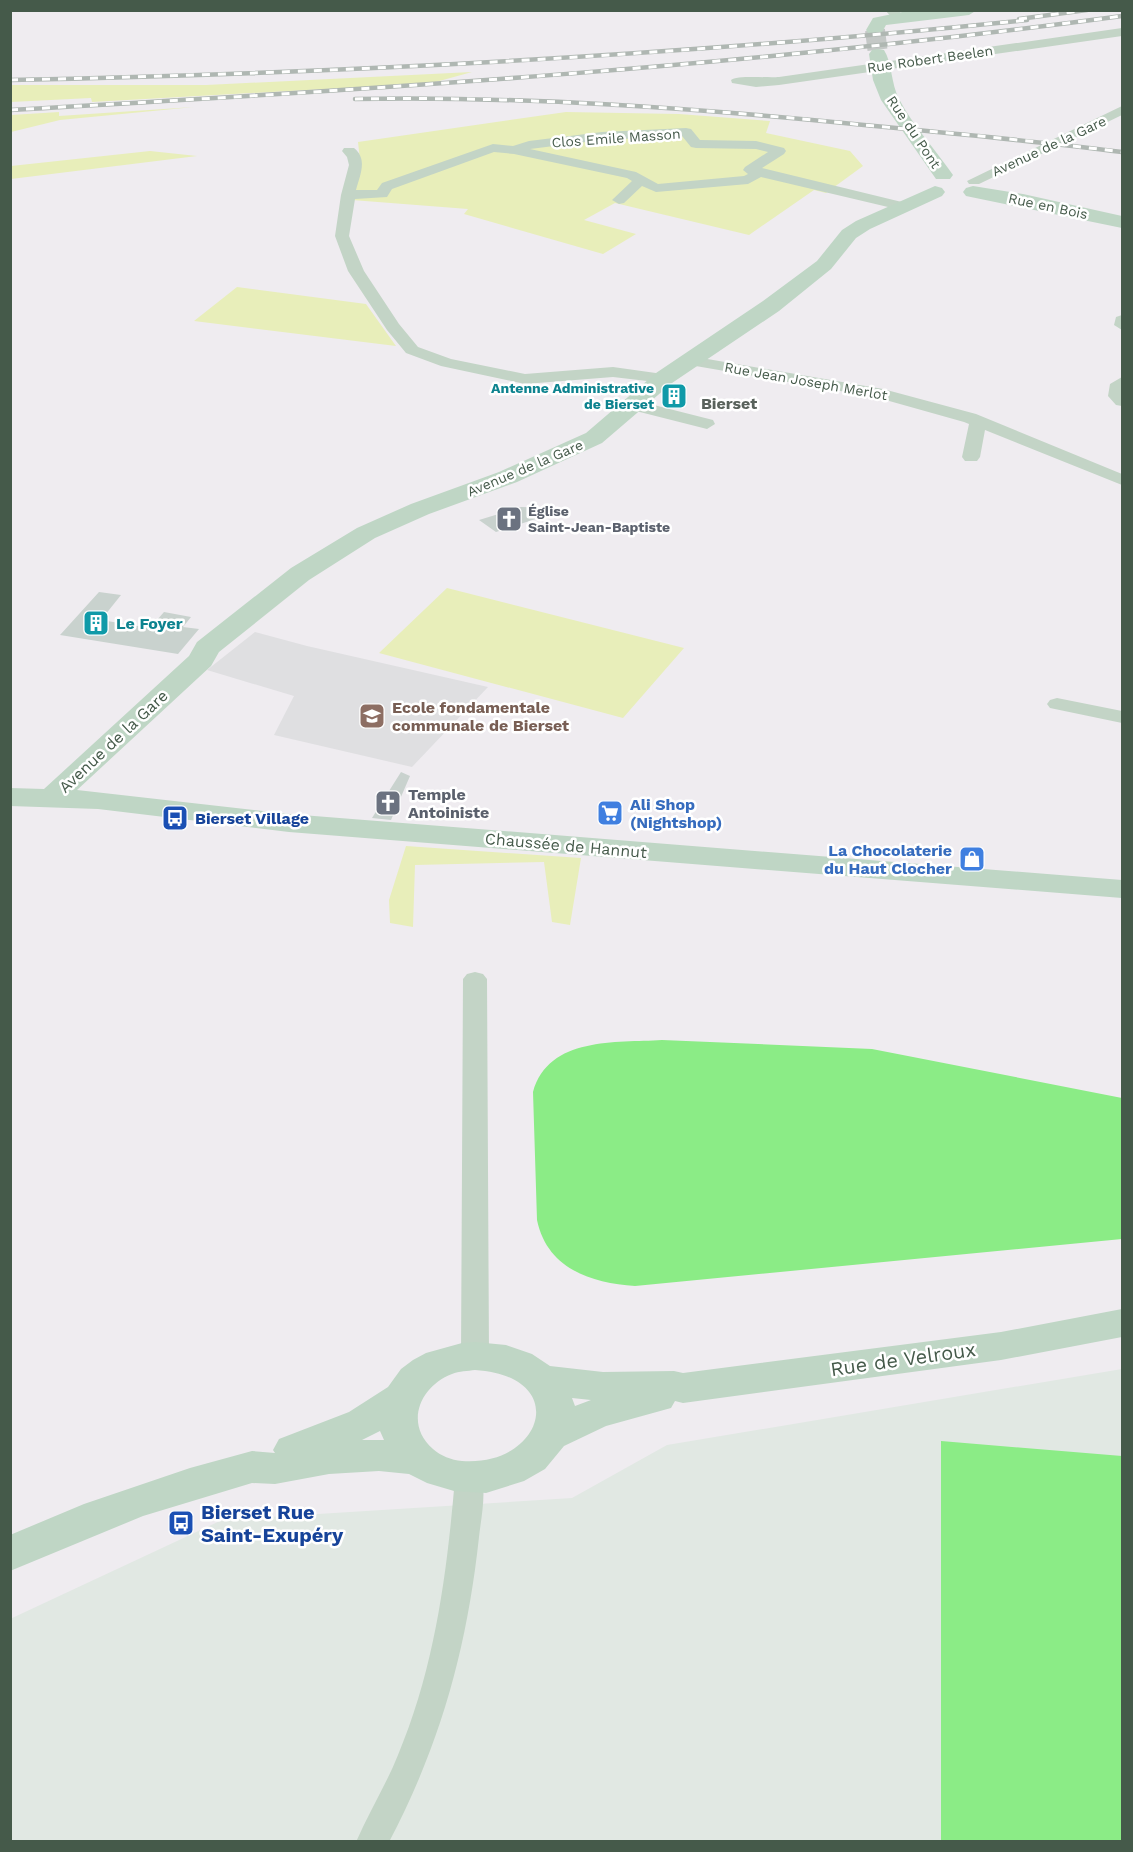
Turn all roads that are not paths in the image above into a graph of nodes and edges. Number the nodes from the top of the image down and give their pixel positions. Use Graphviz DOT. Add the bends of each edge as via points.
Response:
graph roads {
  1 [pos="969,10"];
  2 [pos="895,14"];
  3 [pos="875,30"];
  4 [pos="1122,32"];
  5 [pos="880,60"];
  6 [pos="737,80"];
  7 [pos="1122,110"];
  8 [pos="514,150"];
  9 [pos="350,151"];
  10 [pos="759,172"];
  11 [pos="640,180"];
  12 [pos="939,184"];
  13 [pos="974,186"];
  14 [pos="348,195"];
  15 [pos="618,200"];
  16 [pos="905,207"];
  17 [pos="1122,222"];
  18 [pos="690,361"];
  19 [pos="664,378"];
  20 [pos="1122,382"];
  21 [pos="1122,401"];
  22 [pos="634,405"];
  23 [pos="978,422"];
  24 [pos="707,424"];
  25 [pos="971,457"];
  26 [pos="1122,480"];
  27 [pos="1057,704"];
  28 [pos="1122,717"];
  29 [pos="10,797"];
  30 [pos="52,798"];
  31 [pos="1122,889"];
  32 [pos="475,979"];
  33 [pos="1122,1323"];
  34 [pos="475,1356"];
  35 [pos="542,1380"];
  36 [pos="683,1388"];
  37 [pos="401,1398"];
  38 [pos="552,1435"];
  39 [pos="417,1460"];
  40 [pos="252,1467"];
  41 [pos="469,1478"];
  42 [pos="10,1554"];
  43 [pos="372,1842"];
  1 -- 2 [label="street"];
  2 -- 3 [label="street" via="879,22"];
  4 -- 5 [label="street, Rue Robert Beelen"];
  5 -- 6 [label="street, Rue Robert Beelen" via="779,81"];
  5 -- 12 [label="street, Rue du Pont" via="890,100"];
  7 -- 13 [label="street, Avenue de la Gare"];
  8 -- 10 [label="street, Clos Emile Masson" via="592,137 686,132 696,144 756,145 779,151 750,170"];
  8 -- 11 [label="street, Clos Emile Masson" via="632,175"];
  8 -- 14 [label="street, Clos Emile Masson" via="493,148 387,186 382,194"];
  9 -- 14 [label="street" via="356,165"];
  10 -- 11 [label="street, Clos Emile Masson" via="748,180 656,188"];
  10 -- 16 [label="street"];
  11 -- 15 [label="street"];
  12 -- 13 [label="street, Rue en Bois" via="952,195"];
  12 -- 16 [label="street, Avenue de la Gare"];
  13 -- 17 [label="street, Rue en Bois"];
  14 -- 19 [label="street" via="342,236 356,271 412,350 447,363 525,379 614,372"];
  16 -- 18 [label="street, Avenue de la Gare" via="849,234 824,265"];
  18 -- 19 [label="street, Avenue de la Gare"];
  18 -- 23 [label="street, Rue Jean Joseph Merlot" via="877,392"];
  19 -- 22 [label="street, Avenue de la Gare"];
  20 -- 21 [label="street" via="1116,387 1116,396"];
  22 -- 24 [label="street"];
  22 -- 30 [label="street, Avenue de la Gare" via="594,438 569,452 366,533 300,574 258,606 246,618 247,627 220,652 201,660"];
  23 -- 25 [label="street"];
  23 -- 26 [label="street, Rue Jean Joseph Merlot"];
  27 -- 28 [label="street"];
  29 -- 30 [label="street, Chaussée de Hannut"];
  30 -- 31 [label="street, Chaussée de Hannut" via="289,823"];
  32 -- 34 [label="street"];
  33 -- 36 [label="street, Rue de Velroux" via="1001,1346"];
  34 -- 35 [label="street" via="501,1358"];
  34 -- 37 [label="street" via="439,1364 410,1384"];
  35 -- 36 [label="street, Rue de Velroux" via="579,1386"];
  35 -- 38 [label="street" via="553,1397 557,1416"];
  36 -- 38 [label="street, Rue de Velroux" via="675,1394 595,1414"];
  37 -- 39 [label="street" via="398,1431"];
  37 -- 40 [label="street" via="352,1429 265,1458"];
  38 -- 41 [label="street" via="540,1453 520,1467 496,1476"];
  39 -- 40 [label="street" via="373,1454 259,1470"];
  39 -- 41 [label="street" via="432,1469"];
  40 -- 42 [label="street" via="144,1498"];
  41 -- 43 [label="street" via="464,1557 444,1668 415,1751"];
}
